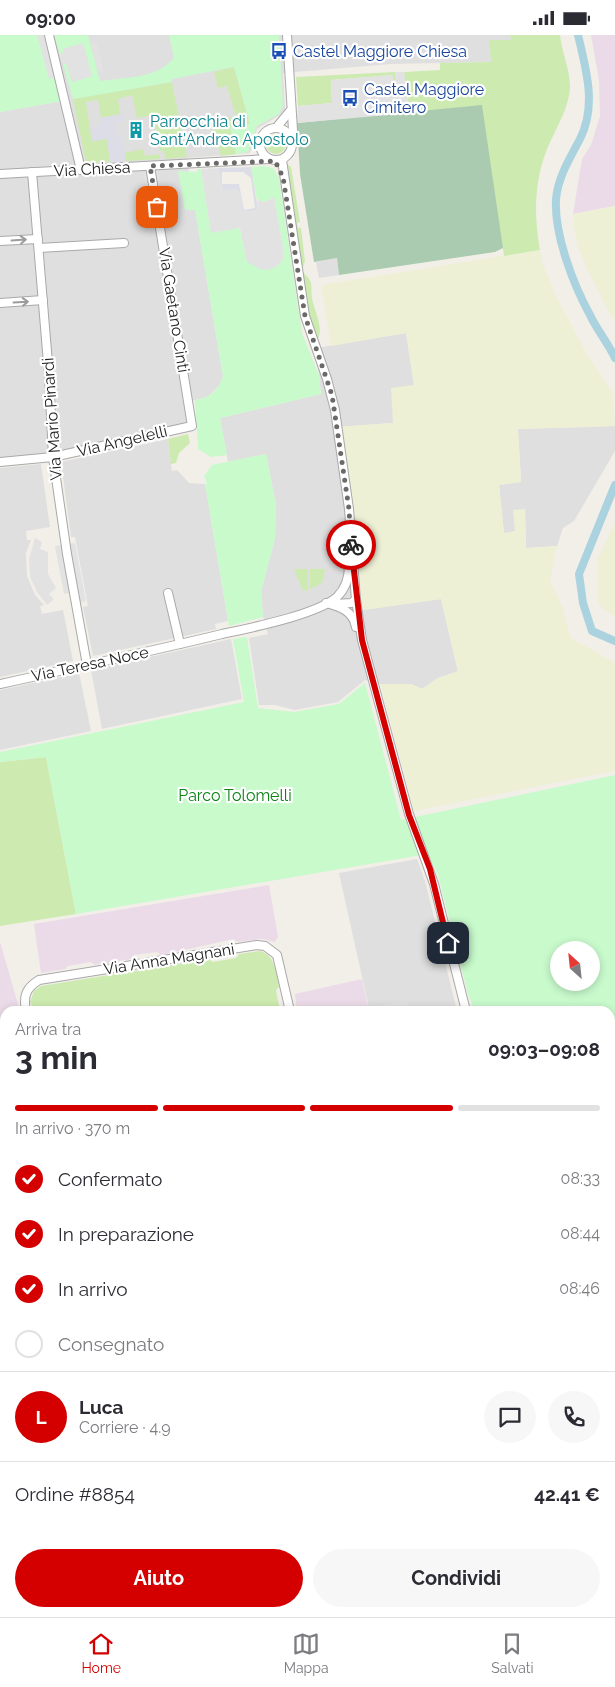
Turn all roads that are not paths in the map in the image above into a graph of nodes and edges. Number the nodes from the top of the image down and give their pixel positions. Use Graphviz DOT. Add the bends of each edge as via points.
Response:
graph roads {
  1 [pos="50,35"];
  2 [pos="287,35"];
  3 [pos="290,111"];
  4 [pos="276,128"];
  5 [pos="292,141"];
  6 [pos="260,148"];
  7 [pos="275,160"];
  8 [pos="243,161"];
  9 [pos="150,166"];
  10 [pos="81,169"];
  11 [pos="32,172"];
  12 [pos="0,174"];
  13 [pos="38,239"];
  14 [pos="0,241"];
  15 [pos="124,243"];
  16 [pos="38,248"];
  17 [pos="43,300"];
  18 [pos="0,303"];
  19 [pos="192,426"];
  20 [pos="53,457"];
  21 [pos="0,461"];
  22 [pos="350,517"];
  23 [pos="168,593"];
  24 [pos="356,600"];
  25 [pos="331,602"];
  26 [pos="180,644"];
  27 [pos="367,656"];
  28 [pos="88,665"];
  29 [pos="0,684"];
  30 [pos="26,1006"];
  31 [pos="289,1006"];
  32 [pos="465,1006"];
  1 -- 10 [label="street"];
  2 -- 3 [label="street"];
  3 -- 4 [label="street"];
  3 -- 5 [label="street"];
  4 -- 5 [label="street" via="286,132"];
  4 -- 6 [label="street" via="263,134"];
  5 -- 7 [label="street" via="290,153"];
  6 -- 7 [label="street"];
  6 -- 8 [label="street"];
  7 -- 8 [label="street, Via Chiesa"];
  7 -- 22 [label="street" via="283,177 305,316 332,395"];
  8 -- 9 [label="street, Via Chiesa"];
  9 -- 10 [label="street, Via Chiesa"];
  9 -- 19 [label="street, Via Gaetano Cinti"];
  10 -- 11 [label="street, Via Chiesa"];
  11 -- 12 [label="street, Via Chiesa"];
  11 -- 13 [label="street, Via Mario Pinardi"];
  14 -- 13 [label="street, one-way"];
  13 -- 16 [label="street, Via Mario Pinardi"];
  15 -- 16 [label="street"];
  16 -- 17 [label="street, Via Mario Pinardi"];
  18 -- 17 [label="street, one-way"];
  17 -- 20 [label="street, Via Mario Pinardi"];
  19 -- 20 [label="street, Via Angelelli"];
  20 -- 21 [label="street, Via Angelelli"];
  20 -- 28 [label="street, Via Mario Pinardi"];
  22 -- 24 [label="street"];
  22 -- 25 [label="street" via="349,575"];
  23 -- 26 [label="street"];
  24 -- 25 [label="street, Via Teresa Noce"];
  24 -- 27 [label="street"];
  25 -- 26 [label="street, Via Teresa Noce" via="273,623"];
  25 -- 27 [label="street" via="347,610 354,619"];
  26 -- 28 [label="street, Via Teresa Noce"];
  27 -- 32 [label="street" via="409,815 434,884"];
  28 -- 29 [label="street, Via Teresa Noce"];
  30 -- 31 [label="street, Via Anna Magnani" via="28,988 39,980 257,945 265,946 277,955"];
}
